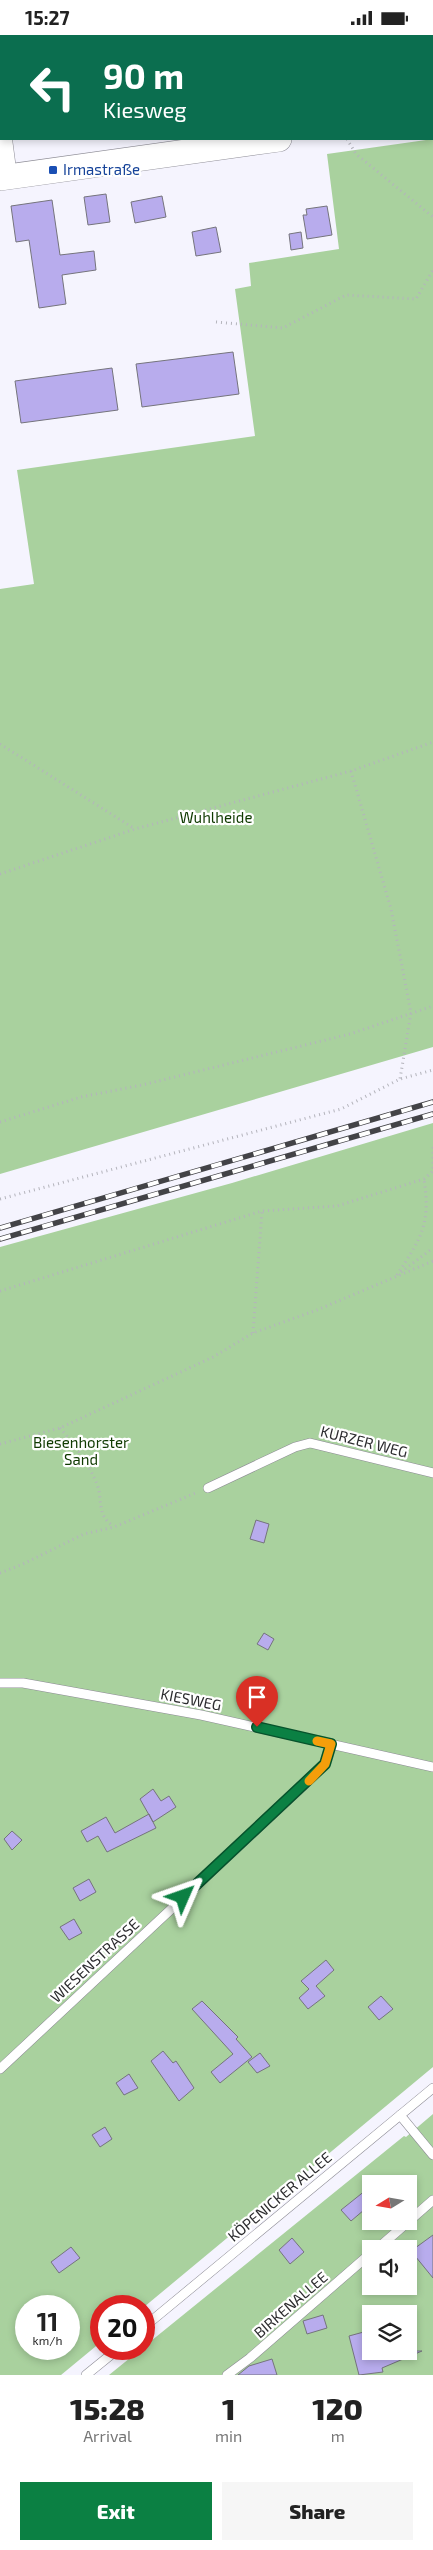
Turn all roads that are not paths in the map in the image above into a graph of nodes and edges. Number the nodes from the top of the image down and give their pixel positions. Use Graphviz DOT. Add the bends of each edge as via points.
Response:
graph roads {
  1 [pos="3,140"];
  2 [pos="272,140"];
  3 [pos="4,177"];
  4 [pos="433,1473"];
  5 [pos="208,1487"];
  6 [pos="0,1683"];
  7 [pos="331,1744"];
  8 [pos="433,1767"];
  9 [pos="0,2069"];
  10 [pos="433,2088"];
  11 [pos="400,2115"];
  12 [pos="433,2155"];
  13 [pos="433,2200"];
  14 [pos="418,2213"];
  15 [pos="399,2230"];
  16 [pos="387,2240"];
  17 [pos="362,2261"];
  18 [pos="155,2318"];
  19 [pos="104,2360"];
  20 [pos="86,2375"];
  21 [pos="227,2375"];
  1 -- 3 [label="street"];
  2 -- 3 [label="main road"];
  4 -- 5 [label="lane, KURZER WEG" via="310,1443"];
  6 -- 7 [label="lane, KIESWEG" via="23,1683 201,1715"];
  7 -- 8 [label="lane, KIESWEG"];
  7 -- 9 [label="lane, WIESENSTRASSE" via="325,1764 304,1785"];
  10 -- 11 [label="lane, KÖPENICKER ALLEE"];
  11 -- 12 [label="lane"];
  11 -- 18 [label="lane, KÖPENICKER ALLEE"];
  13 -- 14 [label="lane"];
  15 -- 16 [label="lane"];
  17 -- 21 [label="lane, BIRKENALLEE"];
  19 -- 20 [label="lane"];
}
